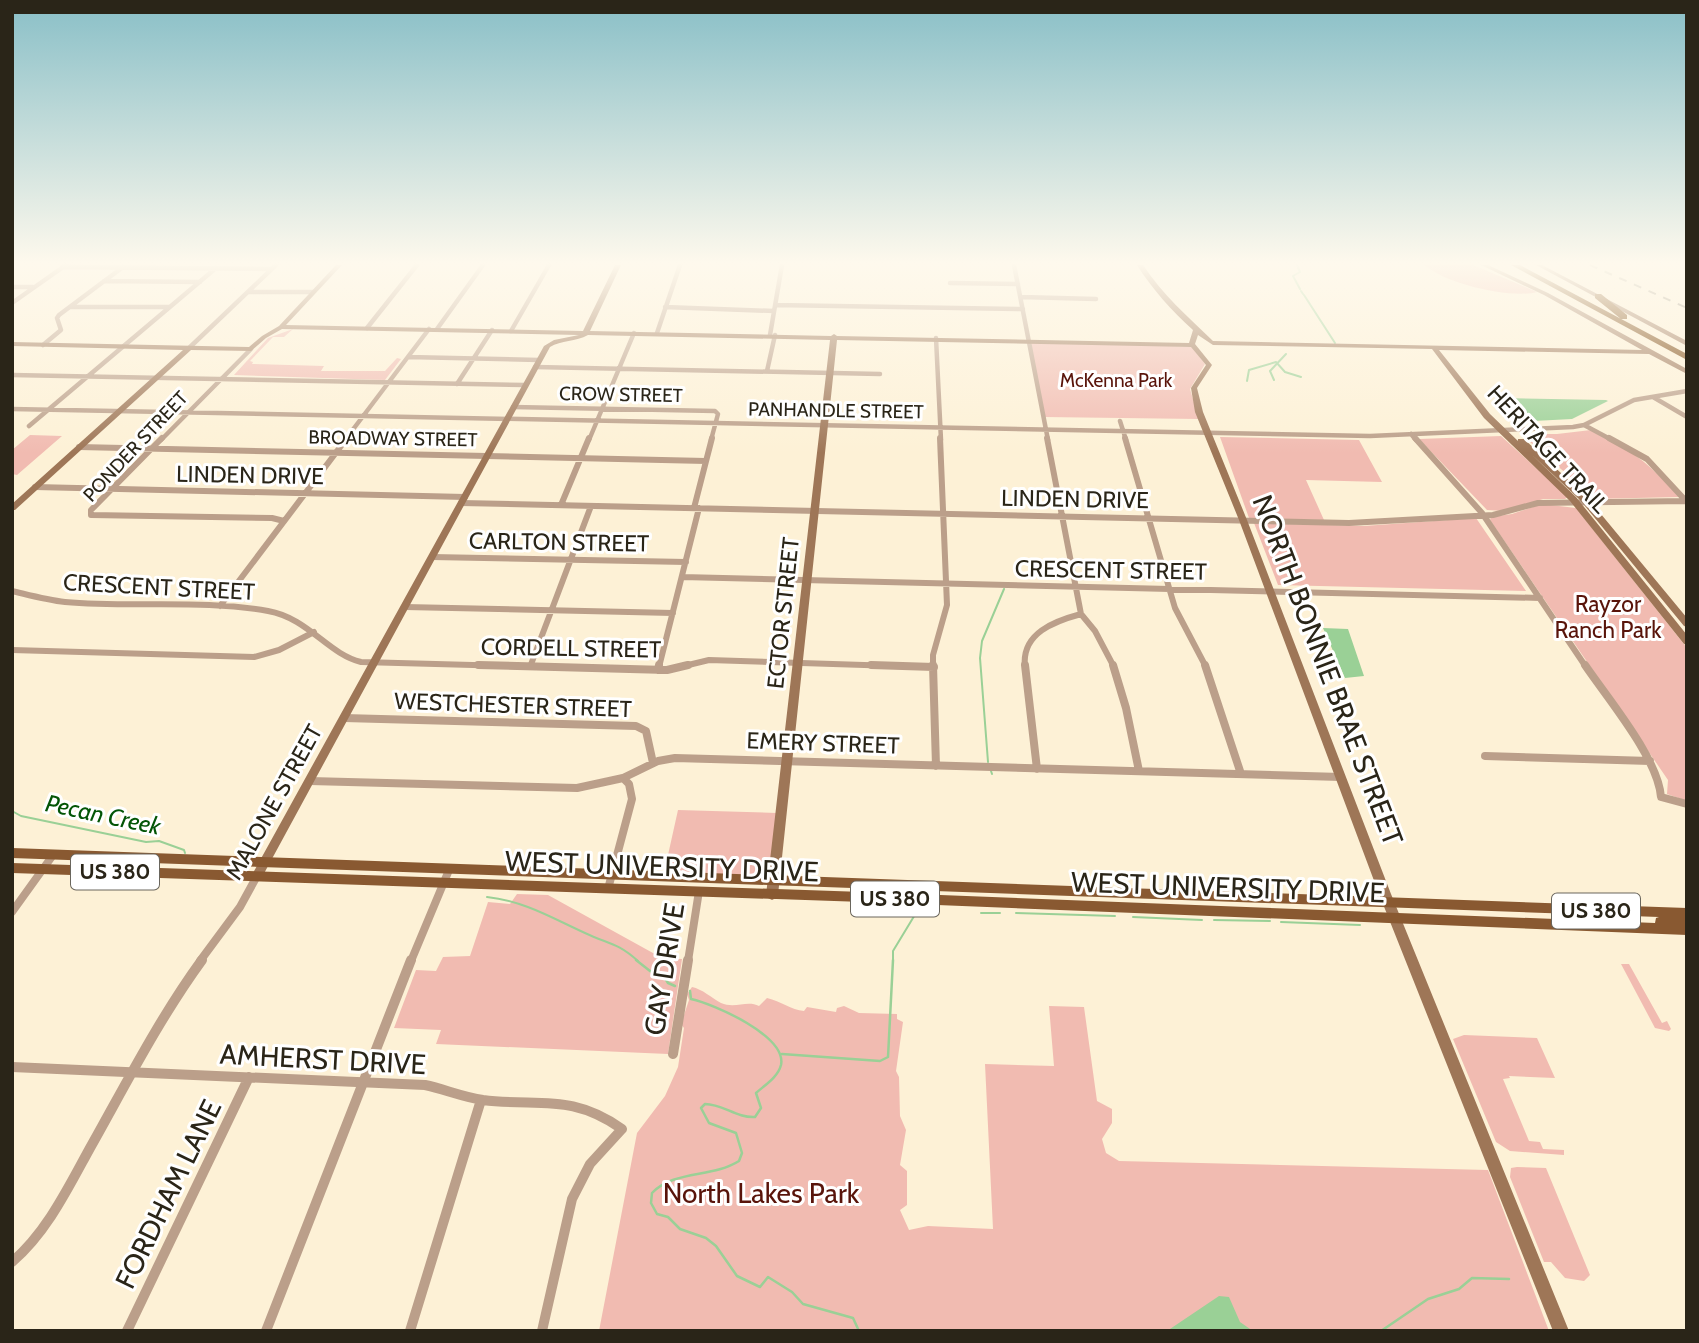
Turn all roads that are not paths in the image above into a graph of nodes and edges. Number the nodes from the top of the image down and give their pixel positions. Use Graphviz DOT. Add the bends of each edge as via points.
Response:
graph roads {
  1 [pos="60,328"];
  2 [pos="147,328"];
  3 [pos="210,328"];
  4 [pos="280,328"];
  5 [pos="339,328"];
  6 [pos="367,328"];
  7 [pos="512,328"];
  8 [pos="589,328"];
  9 [pos="659,328"];
  10 [pos="774,328"];
  11 [pos="1026,328"];
  12 [pos="1193,328"];
  13 [pos="1608,328"];
  14 [pos="1633,328"];
  15 [pos="1641,328"];
  16 [pos="1642,328"];
  17 [pos="1657,328"];
  18 [pos="433,329"];
  19 [pos="492,330"];
  20 [pos="1645,330"];
  21 [pos="510,331"];
  22 [pos="1196,331"];
  23 [pos="587,332"];
  24 [pos="634,333"];
  25 [pos="657,333"];
  26 [pos="773,335"];
  27 [pos="834,336"];
  28 [pos="936,338"];
  29 [pos="1028,340"];
  30 [pos="1194,343"];
  31 [pos="1213,344"];
  32 [pos="1687,344"];
  33 [pos="43,345"];
  34 [pos="14,346"];
  35 [pos="124,347"];
  36 [pos="189,348"];
  37 [pos="1438,348"];
  38 [pos="251,349"];
  39 [pos="1653,352"];
  40 [pos="1687,356"];
  41 [pos="408,357"];
  42 [pos="473,358"];
  43 [pos="539,360"];
  44 [pos="535,368"];
  45 [pos="618,369"];
  46 [pos="767,372"];
  47 [pos="1687,372"];
  48 [pos="830,373"];
  49 [pos="880,374"];
  50 [pos="12,375"];
  51 [pos="88,377"];
  52 [pos="156,378"];
  53 [pos="222,379"];
  54 [pos="388,383"];
  55 [pos="457,384"];
  56 [pos="525,385"];
  57 [pos="1467,385"];
  58 [pos="1687,393"];
  59 [pos="1653,397"];
  60 [pos="513,408"];
  61 [pos="12,409"];
  62 [pos="49,409"];
  63 [pos="601,409"];
  64 [pos="119,411"];
  65 [pos="188,412"];
  66 [pos="363,416"];
  67 [pos="1687,417"];
  68 [pos="1203,418"];
  69 [pos="507,419"];
  70 [pos="596,421"];
  71 [pos="1120,421"];
  72 [pos="716,424"];
  73 [pos="1584,425"];
  74 [pos="29,426"];
  75 [pos="824,426"];
  76 [pos="940,428"];
  77 [pos="1047,430"];
  78 [pos="1500,430"];
  79 [pos="1510,430"];
  80 [pos="1123,432"];
  81 [pos="1209,433"];
  82 [pos="1411,434"];
  83 [pos="79,447"];
  84 [pos="152,449"];
  85 [pos="335,453"];
  86 [pos="487,456"];
  87 [pos="581,458"];
  88 [pos="706,461"];
  89 [pos="1544,470"];
  90 [pos="35,487"];
  91 [pos="112,489"];
  92 [pos="305,494"];
  93 [pos="463,500"];
  94 [pos="1574,501"];
  95 [pos="1586,501"];
  96 [pos="1686,501"];
  97 [pos="561,505"];
  98 [pos="591,506"];
  99 [pos="12,508"];
  100 [pos="697,508"];
  101 [pos="815,511"];
  102 [pos="944,514"];
  103 [pos="1484,515"];
  104 [pos="1063,516"];
  105 [pos="1148,518"];
  106 [pos="1243,520"];
  107 [pos="284,521"];
  108 [pos="1612,534"];
  109 [pos="432,557"];
  110 [pos="571,560"];
  111 [pos="686,562"];
  112 [pos="1634,577"];
  113 [pos="1648,577"];
  114 [pos="682,578"];
  115 [pos="807,581"];
  116 [pos="947,584"];
  117 [pos="1076,587"];
  118 [pos="1168,588"];
  119 [pos="1270,590"];
  120 [pos="12,592"];
  121 [pos="1540,598"];
  122 [pos="220,606"];
  123 [pos="405,607"];
  124 [pos="551,611"];
  125 [pos="673,613"];
  126 [pos="1081,614"];
  127 [pos="1687,624"];
  128 [pos="1675,628"];
  129 [pos="314,632"];
  130 [pos="1687,634"];
  131 [pos="1687,642"];
  132 [pos="12,650"];
  133 [pos="374,663"];
  134 [pos="799,663"];
  135 [pos="530,667"];
  136 [pos="934,667"];
  137 [pos="659,670"];
  138 [pos="344,718"];
  139 [pos="1485,757"];
  140 [pos="1650,761"];
  141 [pos="788,762"];
  142 [pos="653,763"];
  143 [pos="936,766"];
  144 [pos="1037,769"];
  145 [pos="1139,771"];
  146 [pos="1241,774"];
  147 [pos="1341,777"];
  148 [pos="623,778"];
  149 [pos="310,781"];
  150 [pos="1687,804"];
  151 [pos="12,853"];
  152 [pos="53,855"];
  153 [pos="265,862"];
  154 [pos="12,868"];
  155 [pos="43,869"];
  156 [pos="449,870"];
  157 [pos="257,876"];
  158 [pos="610,882"];
  159 [pos="441,883"];
  160 [pos="772,888"];
  161 [pos="699,891"];
  162 [pos="1121,901"];
  163 [pos="1389,904"];
  164 [pos="12,912"];
  165 [pos="1687,914"];
  166 [pos="1395,918"];
  167 [pos="1687,922"];
  168 [pos="1620,927"];
  169 [pos="1687,930"];
  170 [pos="673,1054"];
  171 [pos="16,1067"];
  172 [pos="132,1072"];
  173 [pos="12,1077"];
  174 [pos="249,1077"];
  175 [pos="365,1081"];
  176 [pos="481,1100"];
  177 [pos="12,1262"];
  178 [pos="127,1331"];
  179 [pos="267,1331"];
  180 [pos="410,1331"];
  181 [pos="542,1331"];
  182 [pos="1561,1331"];
  1 -- 33 [label="street"];
  2 -- 35 [label="street"];
  3 -- 36 [label="street"];
  4 -- 38 [label="street, PONDER STREET"];
  5 -- 6 [label="street"];
  6 -- 18 [label="street"];
  7 -- 21 [label="street"];
  8 -- 23 [label="street"];
  9 -- 25 [label="street"];
  10 -- 26 [label="street"];
  11 -- 29 [label="street"];
  12 -- 22 [label="street"];
  13 -- 39 [label="street"];
  14 -- 40 [label="highway"];
  15 -- 20 [label="highway"];
  16 -- 20 [label="highway"];
  17 -- 32 [label="street"];
  18 -- 19 [label="street"];
  18 -- 41 [label="street"];
  19 -- 21 [label="street"];
  19 -- 42 [label="street"];
  20 -- 40 [label="highway"];
  21 -- 23 [label="street"];
  22 -- 30 [label="street, NORTH BONNIE BRAE STREET"];
  22 -- 31 [label="street"];
  23 -- 24 [label="street"];
  23 -- 43 [label="street, MALONE STREET" via="557,340"];
  24 -- 25 [label="street"];
  24 -- 45 [label="street"];
  25 -- 26 [label="street"];
  26 -- 27 [label="street"];
  26 -- 46 [label="street"];
  27 -- 28 [label="street"];
  27 -- 48 [label="street, ECTOR STREET"];
  28 -- 29 [label="street"];
  28 -- 76 [label="street"];
  29 -- 30 [label="street"];
  29 -- 77 [label="street"];
  30 -- 31 [label="street"];
  30 -- 68 [label="street, NORTH BONNIE BRAE STREET" via="1209,365 1194,388"];
  31 -- 37 [label="street"];
  31 -- 68 [label="street, NORTH BONNIE BRAE STREET" via="1208,354 1215,369 1200,387"];
  33 -- 34 [label="street"];
  33 -- 35 [label="street"];
  35 -- 36 [label="street"];
  35 -- 51 [label="street"];
  36 -- 38 [label="street"];
  36 -- 52 [label="street"];
  37 -- 39 [label="street"];
  37 -- 57 [label="street, HERITAGE TRAIL"];
  38 -- 53 [label="street, PONDER STREET"];
  39 -- 47 [label="street"];
  41 -- 42 [label="street"];
  41 -- 54 [label="street"];
  42 -- 43 [label="street"];
  42 -- 55 [label="street"];
  43 -- 44 [label="street, MALONE STREET"];
  44 -- 45 [label="street"];
  44 -- 56 [label="street, MALONE STREET"];
  45 -- 46 [label="street"];
  45 -- 63 [label="street"];
  46 -- 48 [label="street"];
  48 -- 49 [label="street"];
  48 -- 75 [label="street, ECTOR STREET"];
  50 -- 51 [label="street"];
  51 -- 52 [label="street"];
  51 -- 62 [label="street"];
  52 -- 53 [label="street"];
  52 -- 64 [label="street"];
  53 -- 54 [label="street"];
  53 -- 65 [label="street, PONDER STREET"];
  54 -- 55 [label="street"];
  54 -- 66 [label="street"];
  55 -- 56 [label="street"];
  56 -- 60 [label="street, MALONE STREET"];
  57 -- 78 [label="street, HERITAGE TRAIL"];
  57 -- 79 [label="street, HERITAGE TRAIL"];
  58 -- 59 [label="street, PANHANDLE STREET"];
  59 -- 67 [label="street"];
  59 -- 73 [label="street, PANHANDLE STREET" via="1626,403"];
  60 -- 63 [label="street, CROW STREET"];
  60 -- 69 [label="street, MALONE STREET"];
  61 -- 62 [label="street, PANHANDLE STREET"];
  62 -- 64 [label="street, PANHANDLE STREET"];
  62 -- 74 [label="street"];
  63 -- 70 [label="street"];
  63 -- 72 [label="street, CROW STREET" via="715,411"];
  64 -- 65 [label="street, PANHANDLE STREET"];
  64 -- 83 [label="street"];
  65 -- 66 [label="street, PANHANDLE STREET"];
  65 -- 84 [label="street, PONDER STREET"];
  66 -- 69 [label="street, PANHANDLE STREET"];
  66 -- 85 [label="street"];
  68 -- 81 [label="street, NORTH BONNIE BRAE STREET"];
  69 -- 70 [label="street, PANHANDLE STREET"];
  69 -- 86 [label="street, MALONE STREET"];
  70 -- 72 [label="street, PANHANDLE STREET"];
  70 -- 87 [label="street"];
  71 -- 80 [label="street"];
  72 -- 75 [label="street, PANHANDLE STREET"];
  72 -- 88 [label="street"];
  73 -- 79 [label="street, PANHANDLE STREET"];
  73 -- 96 [label="street" via="1647,459"];
  75 -- 76 [label="street, PANHANDLE STREET"];
  75 -- 101 [label="street, ECTOR STREET"];
  76 -- 77 [label="street, PANHANDLE STREET"];
  76 -- 102 [label="street"];
  77 -- 80 [label="street, PANHANDLE STREET"];
  77 -- 104 [label="street"];
  78 -- 79 [label="street, PANHANDLE STREET"];
  78 -- 82 [label="street, PANHANDLE STREET"];
  78 -- 89 [label="street, HERITAGE TRAIL"];
  79 -- 95 [label="street, HERITAGE TRAIL"];
  80 -- 81 [label="street, PANHANDLE STREET"];
  80 -- 105 [label="street"];
  81 -- 82 [label="street, PANHANDLE STREET"];
  81 -- 106 [label="street, NORTH BONNIE BRAE STREET"];
  82 -- 103 [label="street"];
  83 -- 84 [label="street, BROADWAY STREET"];
  83 -- 90 [label="street"];
  84 -- 85 [label="street, BROADWAY STREET"];
  84 -- 91 [label="street, PONDER STREET"];
  85 -- 86 [label="street, BROADWAY STREET"];
  85 -- 92 [label="street"];
  86 -- 87 [label="street, BROADWAY STREET"];
  86 -- 93 [label="street, MALONE STREET"];
  87 -- 88 [label="street, BROADWAY STREET"];
  87 -- 97 [label="street"];
  88 -- 100 [label="street"];
  89 -- 94 [label="street, HERITAGE TRAIL"];
  89 -- 95 [label="street"];
  90 -- 91 [label="street, LINDEN DRIVE"];
  90 -- 99 [label="street"];
  91 -- 92 [label="street, LINDEN DRIVE"];
  91 -- 107 [label="street, PONDER STREET" via="91,515"];
  92 -- 93 [label="street, LINDEN DRIVE"];
  92 -- 107 [label="street"];
  93 -- 97 [label="street, LINDEN DRIVE"];
  93 -- 109 [label="street, MALONE STREET"];
  94 -- 95 [label="street, LINDEN DRIVE"];
  94 -- 103 [label="street, LINDEN DRIVE" via="1538,503"];
  94 -- 108 [label="street"];
  94 -- 112 [label="street, HERITAGE TRAIL"];
  95 -- 96 [label="street, LINDEN DRIVE"];
  95 -- 108 [label="street, HERITAGE TRAIL"];
  97 -- 98 [label="street, LINDEN DRIVE"];
  98 -- 100 [label="street, LINDEN DRIVE"];
  98 -- 110 [label="street"];
  100 -- 101 [label="street, LINDEN DRIVE"];
  100 -- 111 [label="street"];
  101 -- 102 [label="street, LINDEN DRIVE"];
  101 -- 115 [label="street, ECTOR STREET"];
  102 -- 104 [label="street, LINDEN DRIVE"];
  102 -- 116 [label="street"];
  103 -- 106 [label="street, LINDEN DRIVE" via="1349,523"];
  103 -- 121 [label="street"];
  104 -- 105 [label="street, LINDEN DRIVE"];
  104 -- 117 [label="street"];
  105 -- 106 [label="street, LINDEN DRIVE"];
  105 -- 118 [label="street"];
  106 -- 119 [label="street, NORTH BONNIE BRAE STREET"];
  107 -- 122 [label="street"];
  108 -- 113 [label="street, HERITAGE TRAIL"];
  109 -- 110 [label="street, CARLTON STREET"];
  109 -- 123 [label="street, MALONE STREET"];
  110 -- 111 [label="street, CARLTON STREET"];
  110 -- 124 [label="street"];
  111 -- 114 [label="street"];
  112 -- 113 [label="street"];
  112 -- 128 [label="street, HERITAGE TRAIL"];
  113 -- 127 [label="street, HERITAGE TRAIL"];
  114 -- 115 [label="street, CRESCENT STREET"];
  114 -- 125 [label="street"];
  115 -- 116 [label="street, CRESCENT STREET"];
  115 -- 134 [label="street, ECTOR STREET"];
  116 -- 117 [label="street, CRESCENT STREET"];
  116 -- 136 [label="street"];
  117 -- 118 [label="street, CRESCENT STREET"];
  117 -- 126 [label="street"];
  118 -- 119 [label="street, CRESCENT STREET"];
  118 -- 146 [label="street" via="1203,659"];
  119 -- 121 [label="street, CRESCENT STREET"];
  119 -- 147 [label="street, NORTH BONNIE BRAE STREET"];
  120 -- 122 [label="street, CRESCENT STREET" via="63,602"];
  121 -- 140 [label="street"];
  122 -- 129 [label="street, CRESCENT STREET" via="270,611"];
  123 -- 124 [label="street"];
  123 -- 133 [label="street, MALONE STREET"];
  124 -- 125 [label="street"];
  124 -- 135 [label="street"];
  125 -- 137 [label="street"];
  126 -- 144 [label="street" via="1040,629 1027,648 1024,660"];
  126 -- 145 [label="street" via="1101,638 1116,668"];
  128 -- 130 [label="street"];
  128 -- 131 [label="street, HERITAGE TRAIL"];
  129 -- 132 [label="street" via="254,657"];
  129 -- 133 [label="street, CRESCENT STREET" via="349,659"];
  133 -- 135 [label="street, CORDELL STREET"];
  133 -- 138 [label="street, MALONE STREET"];
  134 -- 136 [label="street, CORDELL STREET"];
  134 -- 137 [label="street, CORDELL STREET" via="709,660"];
  134 -- 141 [label="street, ECTOR STREET"];
  135 -- 137 [label="street, CORDELL STREET"];
  136 -- 143 [label="street"];
  138 -- 142 [label="street, WESTCHESTER STREET" via="636,726 646,732"];
  138 -- 149 [label="street, MALONE STREET"];
  139 -- 140 [label="street"];
  140 -- 150 [label="street" via="1661,797"];
  141 -- 142 [label="street, EMERY STREET" via="675,758"];
  141 -- 143 [label="street, EMERY STREET"];
  141 -- 160 [label="street, ECTOR STREET"];
  142 -- 148 [label="street, EMERY STREET"];
  143 -- 144 [label="street, EMERY STREET"];
  144 -- 145 [label="street, EMERY STREET"];
  145 -- 146 [label="street, EMERY STREET"];
  146 -- 147 [label="street, EMERY STREET"];
  147 -- 163 [label="street, NORTH BONNIE BRAE STREET"];
  148 -- 149 [label="street, EMERY STREET" via="595,786 555,788"];
  148 -- 158 [label="street" via="632,799"];
  149 -- 153 [label="street, MALONE STREET"];
  151 -- 152 [label="main road, WEST UNIVERSITY DRIVE / US 380"];
  152 -- 153 [label="main road, WEST UNIVERSITY DRIVE / US 380"];
  152 -- 155 [label="street"];
  153 -- 156 [label="main road, WEST UNIVERSITY DRIVE / US 380"];
  153 -- 157 [label="street, MALONE STREET"];
  154 -- 155 [label="main road, WEST UNIVERSITY DRIVE / US 380"];
  155 -- 157 [label="main road, WEST UNIVERSITY DRIVE / US 380"];
  155 -- 164 [label="street"];
  156 -- 158 [label="main road, WEST UNIVERSITY DRIVE / US 380"];
  156 -- 159 [label="street"];
  157 -- 159 [label="main road, WEST UNIVERSITY DRIVE / US 380"];
  157 -- 172 [label="street, MALONE STREET" via="175,996"];
  158 -- 159 [label="main road, WEST UNIVERSITY DRIVE / US 380"];
  158 -- 160 [label="main road, WEST UNIVERSITY DRIVE / US 380"];
  158 -- 161 [label="main road, WEST UNIVERSITY DRIVE / US 380"];
  159 -- 175 [label="street"];
  160 -- 161 [label="main road, WEST UNIVERSITY DRIVE / US 380"];
  160 -- 162 [label="main road, WEST UNIVERSITY DRIVE / US 380"];
  161 -- 170 [label="street, GAY DRIVE"];
  162 -- 163 [label="main road, WEST UNIVERSITY DRIVE / US 380"];
  162 -- 166 [label="main road, WEST UNIVERSITY DRIVE / US 380"];
  163 -- 165 [label="main road, WEST UNIVERSITY DRIVE / US 380"];
  163 -- 166 [label="street, NORTH BONNIE BRAE STREET"];
  166 -- 168 [label="main road, WEST UNIVERSITY DRIVE / US 380"];
  166 -- 182 [label="street, NORTH BONNIE BRAE STREET"];
  167 -- 168 [label="main road"];
  168 -- 169 [label="main road, WEST UNIVERSITY DRIVE / US 380"];
  171 -- 172 [label="street, AMHERST DRIVE"];
  171 -- 173 [label="street"];
  172 -- 174 [label="street, AMHERST DRIVE"];
  172 -- 177 [label="street, MALONE STREET" via="53,1214"];
  174 -- 175 [label="street, AMHERST DRIVE"];
  174 -- 178 [label="street, FORDHAM LANE"];
  175 -- 176 [label="street, AMHERST DRIVE" via="425,1085"];
  175 -- 179 [label="street"];
  176 -- 180 [label="street"];
  176 -- 181 [label="street, AMHERST DRIVE" via="575,1104 604,1114 622,1129 590,1164 572,1199"];
}
